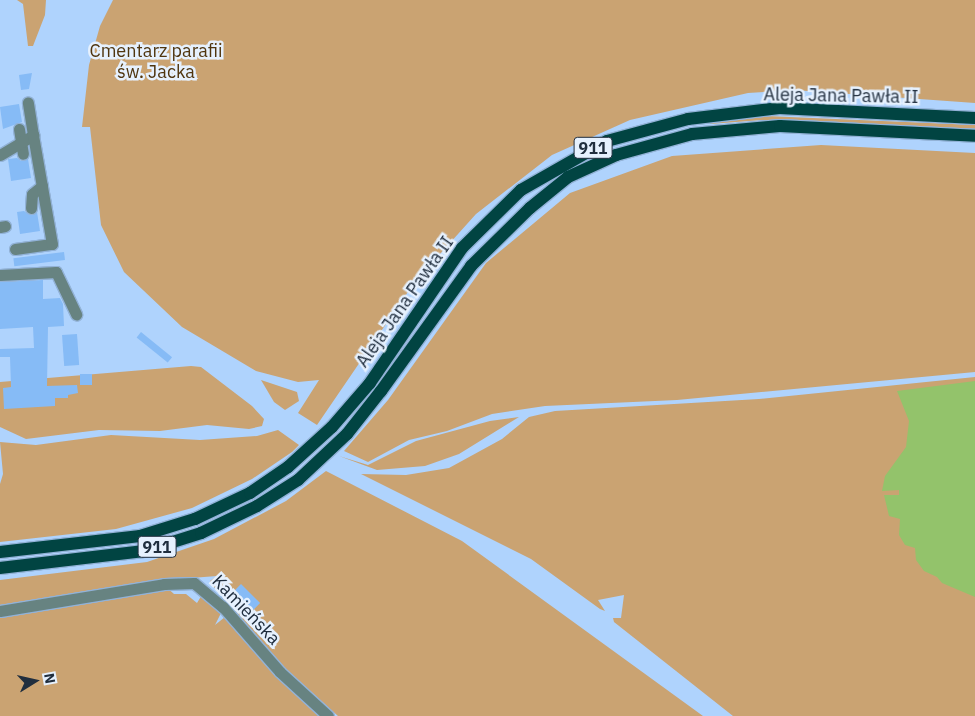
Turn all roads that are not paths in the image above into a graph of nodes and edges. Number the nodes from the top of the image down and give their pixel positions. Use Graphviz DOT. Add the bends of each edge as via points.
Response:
graph roads {
  1 [pos="28,102"];
  2 [pos="975,118"];
  3 [pos="19,129"];
  4 [pos="33,135"];
  5 [pos="975,136"];
  6 [pos="21,142"];
  7 [pos="24,154"];
  8 [pos="0,155"];
  9 [pos="42,186"];
  10 [pos="31,208"];
  11 [pos="14,249"];
  12 [pos="0,275"];
  13 [pos="76,314"];
  14 [pos="0,552"];
  15 [pos="0,568"];
  16 [pos="0,611"];
  17 [pos="328,716"];
  1 -- 4 [label="street"];
  2 -- 14 [label="main road, Aleja Jana Pawła II / 911" via="779,108 688,119 607,141 521,190 462,248 370,383 332,427 288,466 250,493 195,519 140,536"];
  3 -- 6 [label="street"];
  4 -- 6 [label="street"];
  4 -- 9 [label="street"];
  5 -- 15 [label="main road, Aleja Jana Pawła II / 911" via="780,126 692,134 616,155 568,178 530,208 471,266 347,434 298,480 201,534 144,552"];
  6 -- 7 [label="street"];
  6 -- 8 [label="street"];
  9 -- 10 [label="street" via="32,194"];
  9 -- 11 [label="street" via="52,244"];
  12 -- 13 [label="street" via="56,272"];
  16 -- 17 [label="street, Kamieńska" via="164,584 194,583 223,608 280,672"];
}
